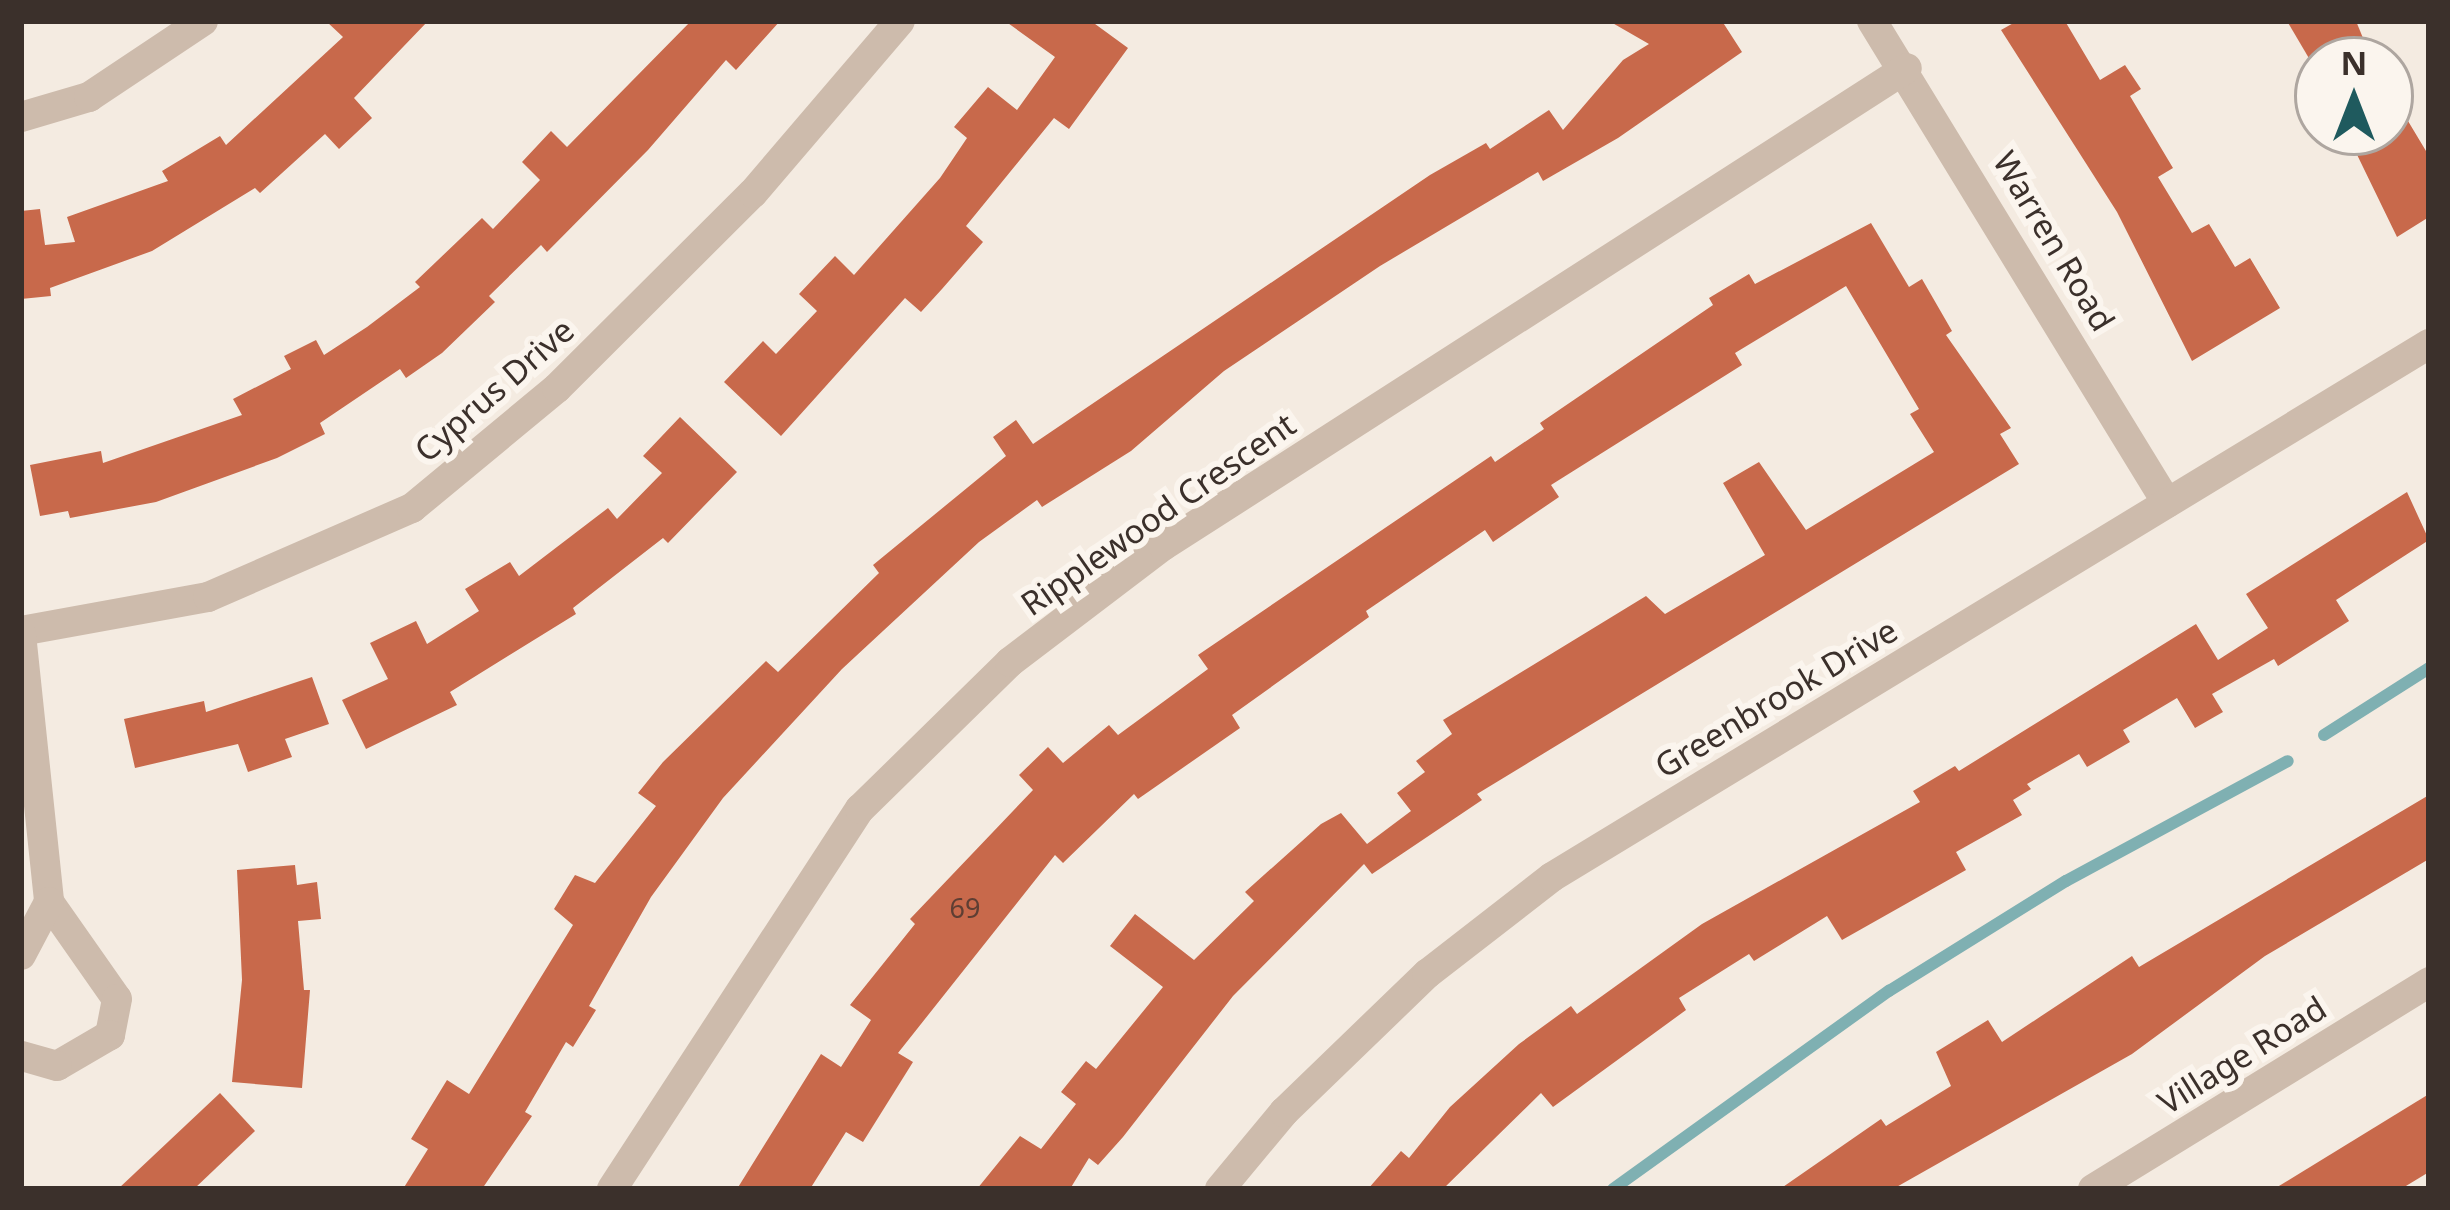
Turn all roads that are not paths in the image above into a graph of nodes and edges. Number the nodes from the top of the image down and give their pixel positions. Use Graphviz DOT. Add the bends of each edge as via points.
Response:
graph roads {
  1 [pos="203,21"];
  2 [pos="900,21"];
  3 [pos="1872,21"];
  4 [pos="1907,68"];
  5 [pos="21,117"];
  6 [pos="2429,344"];
  7 [pos="2168,503"];
  8 [pos="21,633"];
  9 [pos="49,902"];
  10 [pos="21,955"];
  11 [pos="2429,982"];
  12 [pos="21,1056"];
  13 [pos="613,1189"];
  14 [pos="1220,1189"];
  15 [pos="2093,1189"];
  1 -- 5 [label="street" via="89,98"];
  2 -- 8 [label="street, Cyprus Drive" via="704,242 557,388 412,508 208,597"];
  3 -- 4 [label="street, Warren Road"];
  4 -- 7 [label="street, Warren Road"];
  4 -- 13 [label="street, Ripplewood Crescent" via="1163,546 1010,662 860,809"];
  6 -- 7 [label="street, Greenbrook Drive"];
  7 -- 14 [label="street, Greenbrook Drive" via="1552,877 1427,974 1284,1112"];
  8 -- 9 [label="street"];
  9 -- 10 [label="street"];
  9 -- 12 [label="street" via="117,999 110,1035 57,1066"];
  11 -- 15 [label="street, Village Road"];
}
